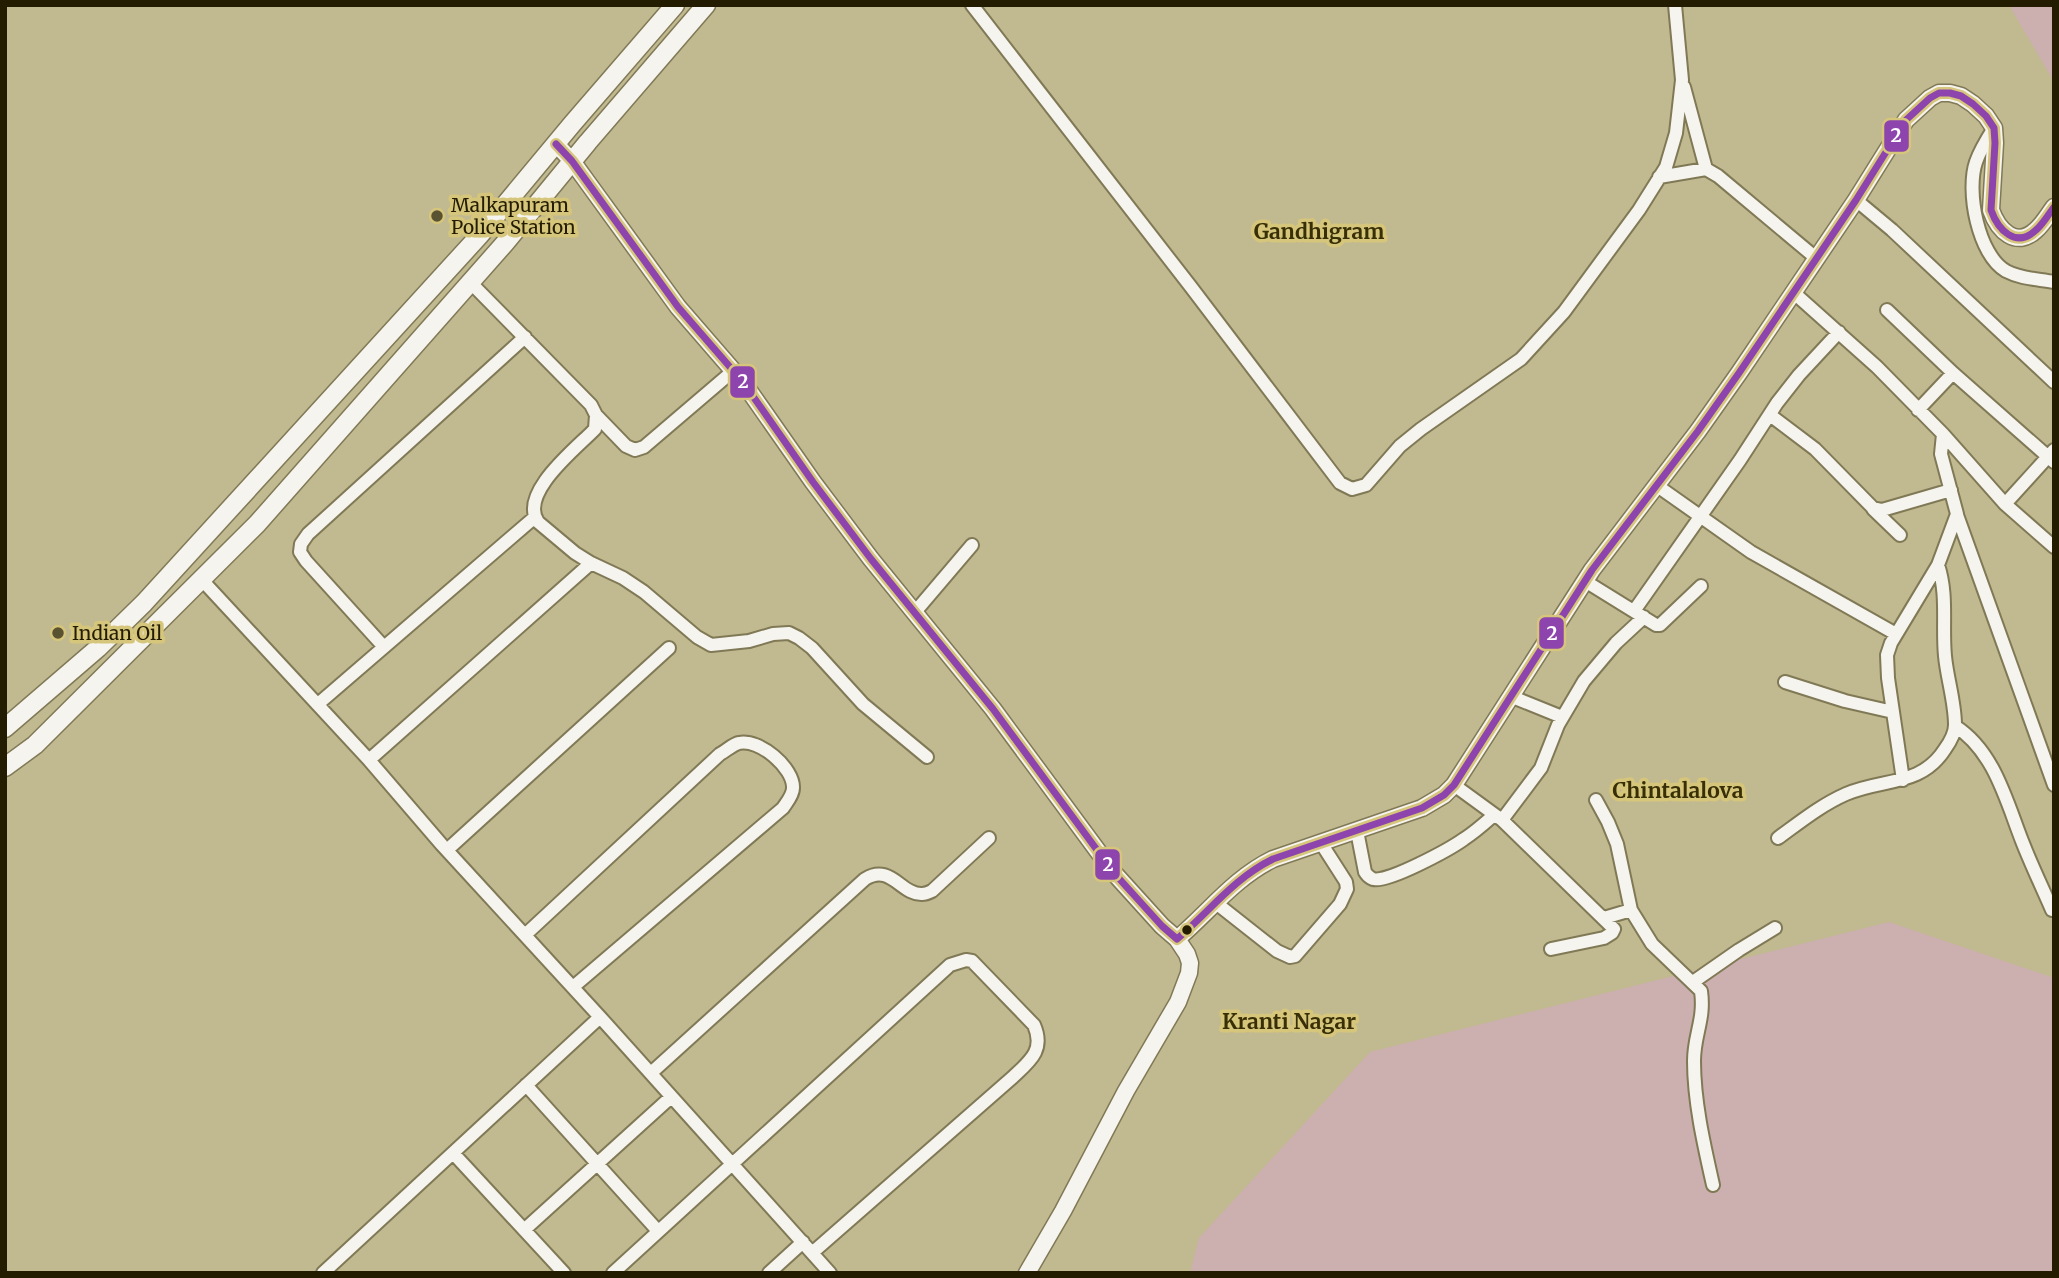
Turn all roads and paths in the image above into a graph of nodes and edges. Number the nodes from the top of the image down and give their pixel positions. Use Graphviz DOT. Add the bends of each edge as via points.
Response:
graph roads {
  1 [pos="675,5"];
  2 [pos="706,5"];
  3 [pos="972,5"];
  4 [pos="1675,5"];
  5 [pos="1682,80"];
  6 [pos="1994,128"];
  7 [pos="555,144"];
  8 [pos="572,161"];
  9 [pos="1706,169"];
  10 [pos="1659,177"];
  11 [pos="1856,200"];
  12 [pos="2054,207"];
  13 [pos="1816,258"];
  14 [pos="470,282"];
  15 [pos="2054,282"];
  16 [pos="1793,292"];
  17 [pos="1887,310"];
  18 [pos="1839,332"];
  19 [pos="525,337"];
  20 [pos="733,371"];
  21 [pos="1953,373"];
  22 [pos="2054,382"];
  23 [pos="1918,410"];
  24 [pos="596,415"];
  25 [pos="1770,415"];
  26 [pos="1943,434"];
  27 [pos="2052,456"];
  28 [pos="1656,485"];
  29 [pos="1951,490"];
  30 [pos="2006,504"];
  31 [pos="1873,508"];
  32 [pos="1957,514"];
  33 [pos="1701,516"];
  34 [pos="535,517"];
  35 [pos="1900,535"];
  36 [pos="972,545"];
  37 [pos="2054,547"];
  38 [pos="591,563"];
  39 [pos="1938,565"];
  40 [pos="202,580"];
  41 [pos="1584,582"];
  42 [pos="1701,586"];
  43 [pos="915,612"];
  44 [pos="1639,614"];
  45 [pos="1896,634"];
  46 [pos="384,647"];
  47 [pos="669,648"];
  48 [pos="1785,682"];
  49 [pos="1510,696"];
  50 [pos="318,704"];
  51 [pos="1893,712"];
  52 [pos="1562,717"];
  53 [pos="1955,726"];
  54 [pos="5,727"];
  55 [pos="926,757"];
  56 [pos="369,760"];
  57 [pos="5,767"];
  58 [pos="1903,780"];
  59 [pos="1454,785"];
  60 [pos="2054,785"];
  61 [pos="1596,800"];
  62 [pos="1498,817"];
  63 [pos="1357,831"];
  64 [pos="989,838"];
  65 [pos="1778,838"];
  66 [pos="1321,843"];
  67 [pos="447,850"];
  68 [pos="1216,902"];
  69 [pos="1631,910"];
  70 [pos="2052,910"];
  71 [pos="1604,918"];
  72 [pos="1775,928"];
  73 [pos="525,935"];
  74 [pos="1177,939"];
  75 [pos="1551,949"];
  76 [pos="1693,982"];
  77 [pos="573,987"];
  78 [pos="600,1017"];
  79 [pos="651,1073"];
  80 [pos="526,1085"];
  81 [pos="671,1097"];
  82 [pos="453,1153"];
  83 [pos="598,1164"];
  84 [pos="732,1164"];
  85 [pos="1713,1185"];
  86 [pos="524,1230"];
  87 [pos="658,1231"];
  88 [pos="803,1242"];
  89 [pos="812,1253"];
  90 [pos="323,1273"];
  91 [pos="564,1273"];
  92 [pos="613,1273"];
  93 [pos="769,1273"];
  94 [pos="830,1273"];
  95 [pos="1027,1273"];
  1 -- 7 [label="main road"];
  2 -- 8 [label="main road"];
  3 -- 10 [label="street" via="1339,483 1352,489 1366,485 1421,429 1521,359 1564,312"];
  4 -- 5 [label="street"];
  5 -- 9 [label="street"];
  5 -- 10 [label="street" via="1676,133"];
  6 -- 11 [label="street" via="1961,96 1939,93 1906,120"];
  6 -- 12 [label="street" via="1991,209 2003,231 2012,238 2024,238 2036,231"];
  6 -- 15 [label="street" via="1972,179 1985,243 2008,272"];
  7 -- 8 [label="street"];
  7 -- 54 [label="main road" via="470,246 144,603"];
  8 -- 14 [label="main road"];
  8 -- 20 [label="street" via="678,307"];
  9 -- 10 [label="street"];
  9 -- 13 [label="street"];
  11 -- 13 [label="street"];
  11 -- 22 [label="street"];
  13 -- 16 [label="street"];
  14 -- 19 [label="street"];
  14 -- 40 [label="main road"];
  16 -- 18 [label="street"];
  16 -- 28 [label="street"];
  17 -- 21 [label="street"];
  18 -- 23 [label="street"];
  18 -- 25 [label="street"];
  19 -- 24 [label="street"];
  19 -- 46 [label="street" via="301,544 306,561"];
  20 -- 24 [label="street" via="635,450"];
  20 -- 43 [label="street"];
  21 -- 23 [label="street"];
  21 -- 27 [label="street"];
  23 -- 26 [label="street"];
  24 -- 34 [label="street" via="595,429 548,477 534,505"];
  25 -- 31 [label="street" via="1815,449"];
  25 -- 33 [label="street"];
  26 -- 29 [label="street" via="1941,454"];
  26 -- 30 [label="street"];
  27 -- 30 [label="street"];
  28 -- 33 [label="street"];
  28 -- 41 [label="street"];
  29 -- 31 [label="street" via="1882,510"];
  29 -- 32 [label="street"];
  30 -- 37 [label="street"];
  31 -- 35 [label="street"];
  32 -- 39 [label="street"];
  32 -- 60 [label="street"];
  33 -- 44 [label="street"];
  33 -- 45 [label="street" via="1757,555"];
  34 -- 38 [label="street"];
  34 -- 46 [label="street"];
  36 -- 43 [label="street"];
  38 -- 55 [label="street" via="644,592 711,645 773,634 799,638 863,704"];
  38 -- 56 [label="street"];
  39 -- 45 [label="street"];
  39 -- 53 [label="street" via="1944,588 1945,657"];
  40 -- 50 [label="street"];
  40 -- 57 [label="main road" via="35,745"];
  41 -- 44 [label="street"];
  41 -- 49 [label="street"];
  42 -- 44 [label="street" via="1660,625"];
  43 -- 74 [label="street" via="1114,873"];
  44 -- 52 [label="street"];
  45 -- 51 [label="street" via="1887,654"];
  46 -- 50 [label="street"];
  47 -- 67 [label="street"];
  48 -- 51 [label="street"];
  49 -- 52 [label="street"];
  49 -- 59 [label="street"];
  50 -- 56 [label="street"];
  51 -- 58 [label="street"];
  52 -- 62 [label="street" via="1541,768"];
  53 -- 58 [label="street" via="1935,763"];
  53 -- 70 [label="street" via="1977,744 1996,774"];
  56 -- 67 [label="street"];
  58 -- 65 [label="street" via="1845,794"];
  59 -- 62 [label="street"];
  59 -- 63 [label="street" via="1422,808"];
  61 -- 69 [label="street" via="1617,845"];
  62 -- 63 [label="street" via="1439,854 1377,879 1365,872"];
  62 -- 71 [label="street"];
  63 -- 66 [label="street"];
  64 -- 79 [label="street" via="932,891 923,894 890,877 877,874 865,879"];
  66 -- 68 [label="street" via="1262,865"];
  66 -- 68 [label="street" via="1346,882 1346,896 1295,956 1277,951"];
  67 -- 73 [label="street"];
  68 -- 74 [label="street"];
  69 -- 71 [label="street"];
  69 -- 76 [label="street" via="1652,944"];
  71 -- 75 [label="street" via="1614,929 1609,936"];
  72 -- 76 [label="street"];
  73 -- 77 [label="street"];
  73 -- 77 [label="street" via="720,754 737,743 751,743 780,762 791,774 793,791 783,808"];
  74 -- 95 [label="street" via="1190,964 1178,1002"];
  76 -- 85 [label="street" via="1701,991 1703,1006 1694,1077"];
  77 -- 78 [label="street"];
  78 -- 79 [label="street"];
  78 -- 80 [label="street"];
  79 -- 81 [label="street"];
  80 -- 82 [label="street"];
  80 -- 83 [label="street"];
  81 -- 83 [label="street"];
  81 -- 84 [label="street"];
  82 -- 86 [label="street"];
  82 -- 90 [label="street"];
  83 -- 86 [label="street"];
  83 -- 87 [label="street"];
  84 -- 87 [label="street"];
  84 -- 88 [label="street"];
  84 -- 89 [label="street" via="950,965 972,961 1034,1025 1038,1049 1028,1063"];
  86 -- 91 [label="street"];
  87 -- 92 [label="street"];
  88 -- 89 [label="street"];
  88 -- 93 [label="street"];
  89 -- 94 [label="street"];
}
